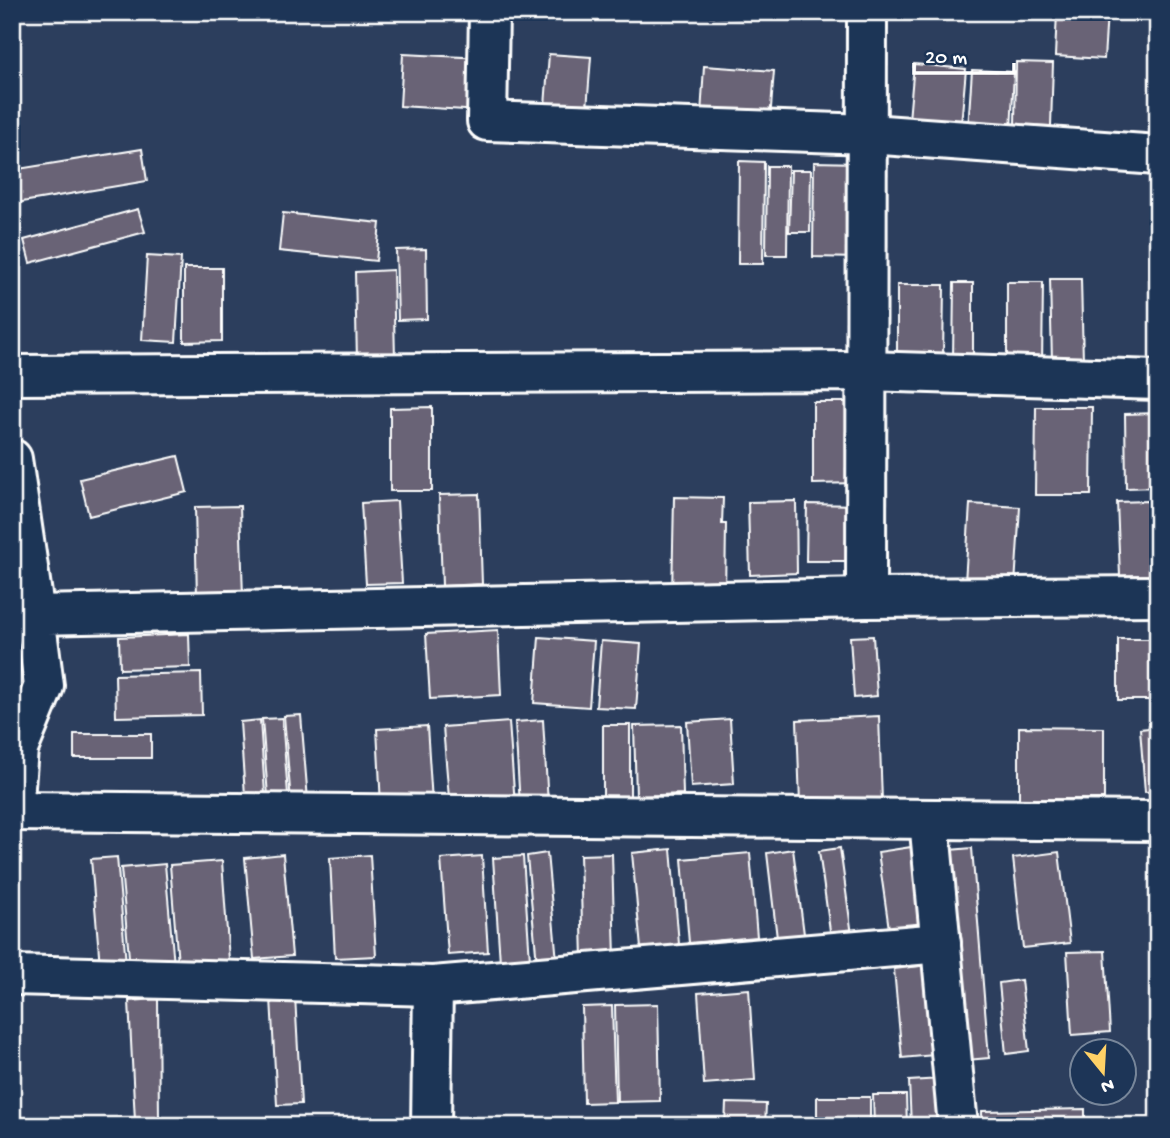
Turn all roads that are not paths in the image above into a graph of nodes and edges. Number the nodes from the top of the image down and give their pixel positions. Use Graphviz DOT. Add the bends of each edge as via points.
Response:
graph roads {
  1 [pos="489,12"];
  2 [pos="867,12"];
  3 [pos="869,134"];
  4 [pos="1158,155"];
  5 [pos="866,371"];
  6 [pos="12,374"];
  7 [pos="1158,380"];
  8 [pos="12,458"];
  9 [pos="1158,596"];
  10 [pos="866,598"];
  11 [pos="35,615"];
  12 [pos="13,810"];
  13 [pos="929,820"];
  14 [pos="1158,821"];
  15 [pos="941,943"];
  16 [pos="12,975"];
  17 [pos="433,985"];
  18 [pos="431,1126"];
  19 [pos="958,1126"];
  1 -- 3 [label="street" via="487,121"];
  2 -- 3 [label="street"];
  3 -- 4 [label="street"];
  3 -- 5 [label="street"];
  5 -- 6 [label="street"];
  5 -- 7 [label="street"];
  5 -- 10 [label="street"];
  8 -- 11 [label="street"];
  9 -- 10 [label="street"];
  10 -- 11 [label="street"];
  11 -- 12 [label="street" via="44,686 18,749"];
  12 -- 13 [label="street"];
  13 -- 14 [label="street"];
  13 -- 15 [label="street"];
  15 -- 17 [label="street"];
  15 -- 19 [label="street"];
  16 -- 17 [label="street"];
  17 -- 18 [label="street"];
}
